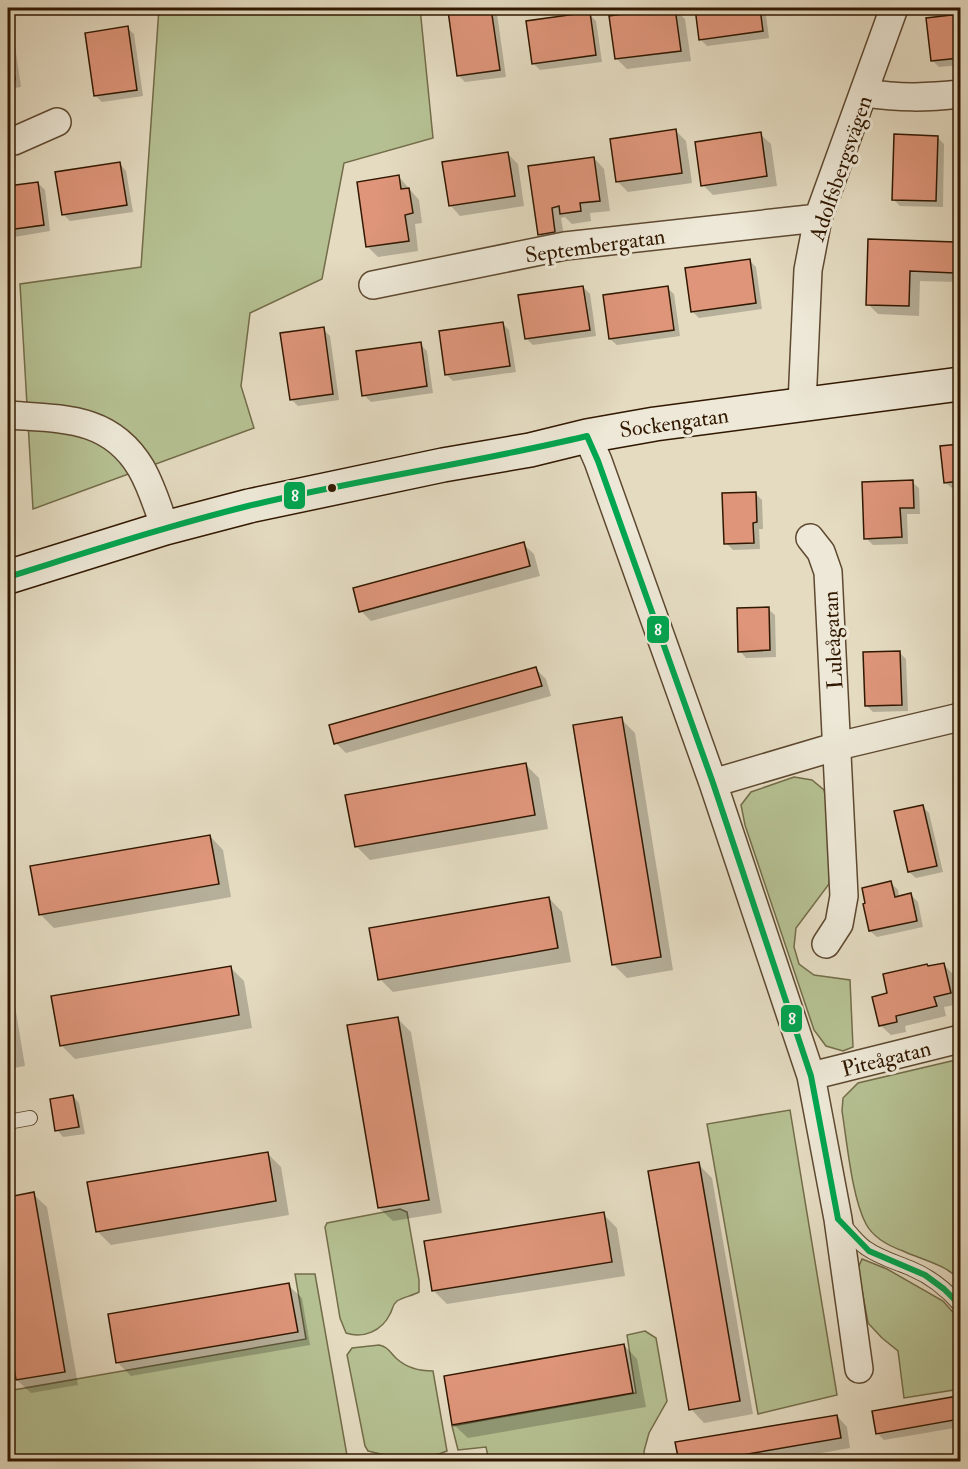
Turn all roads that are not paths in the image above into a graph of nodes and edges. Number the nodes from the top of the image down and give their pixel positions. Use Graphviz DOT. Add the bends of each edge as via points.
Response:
graph roads {
  1 [pos="894,8"];
  2 [pos="865,93"];
  3 [pos="960,93"];
  4 [pos="57,122"];
  5 [pos="8,142"];
  6 [pos="818,218"];
  7 [pos="374,285"];
  8 [pos="960,384"];
  9 [pos="802,404"];
  10 [pos="8,416"];
  11 [pos="587,436"];
  12 [pos="165,528"];
  13 [pos="810,538"];
  14 [pos="8,577"];
  15 [pos="960,717"];
  16 [pos="838,746"];
  17 [pos="713,783"];
  18 [pos="826,944"];
  19 [pos="960,1039"];
  20 [pos="811,1076"];
  21 [pos="30,1118"];
  22 [pos="8,1122"];
  23 [pos="838,1219"];
  24 [pos="960,1305"];
  25 [pos="859,1369"];
  1 -- 2 [label="street, Adolfsbergsvägen"];
  2 -- 3 [label="street" via="898,98"];
  2 -- 6 [label="street, Adolfsbergsvägen"];
  4 -- 5 [label="street"];
  6 -- 7 [label="street, Septembergatan" via="565,246"];
  6 -- 9 [label="street, Adolfsbergsvägen" via="808,270"];
  8 -- 9 [label="street, Sockengatan"];
  9 -- 11 [label="street, Sockengatan"];
  10 -- 12 [label="street" via="75,422 114,436 141,468"];
  11 -- 12 [label="street, Sockengatan" via="249,506"];
  11 -- 17 [label="street"];
  12 -- 14 [label="street, Sockengatan"];
  13 -- 16 [label="street, Luleågatan" via="821,552 828,572"];
  15 -- 16 [label="street"];
  16 -- 17 [label="street"];
  16 -- 18 [label="street, Luleågatan" via="843,896 839,924"];
  17 -- 20 [label="street"];
  19 -- 20 [label="street, Piteågatan"];
  20 -- 23 [label="street"];
  21 -- 22 [label="lane"];
  23 -- 24 [label="lane" via="865,1247 932,1280"];
  23 -- 25 [label="street"];
}
